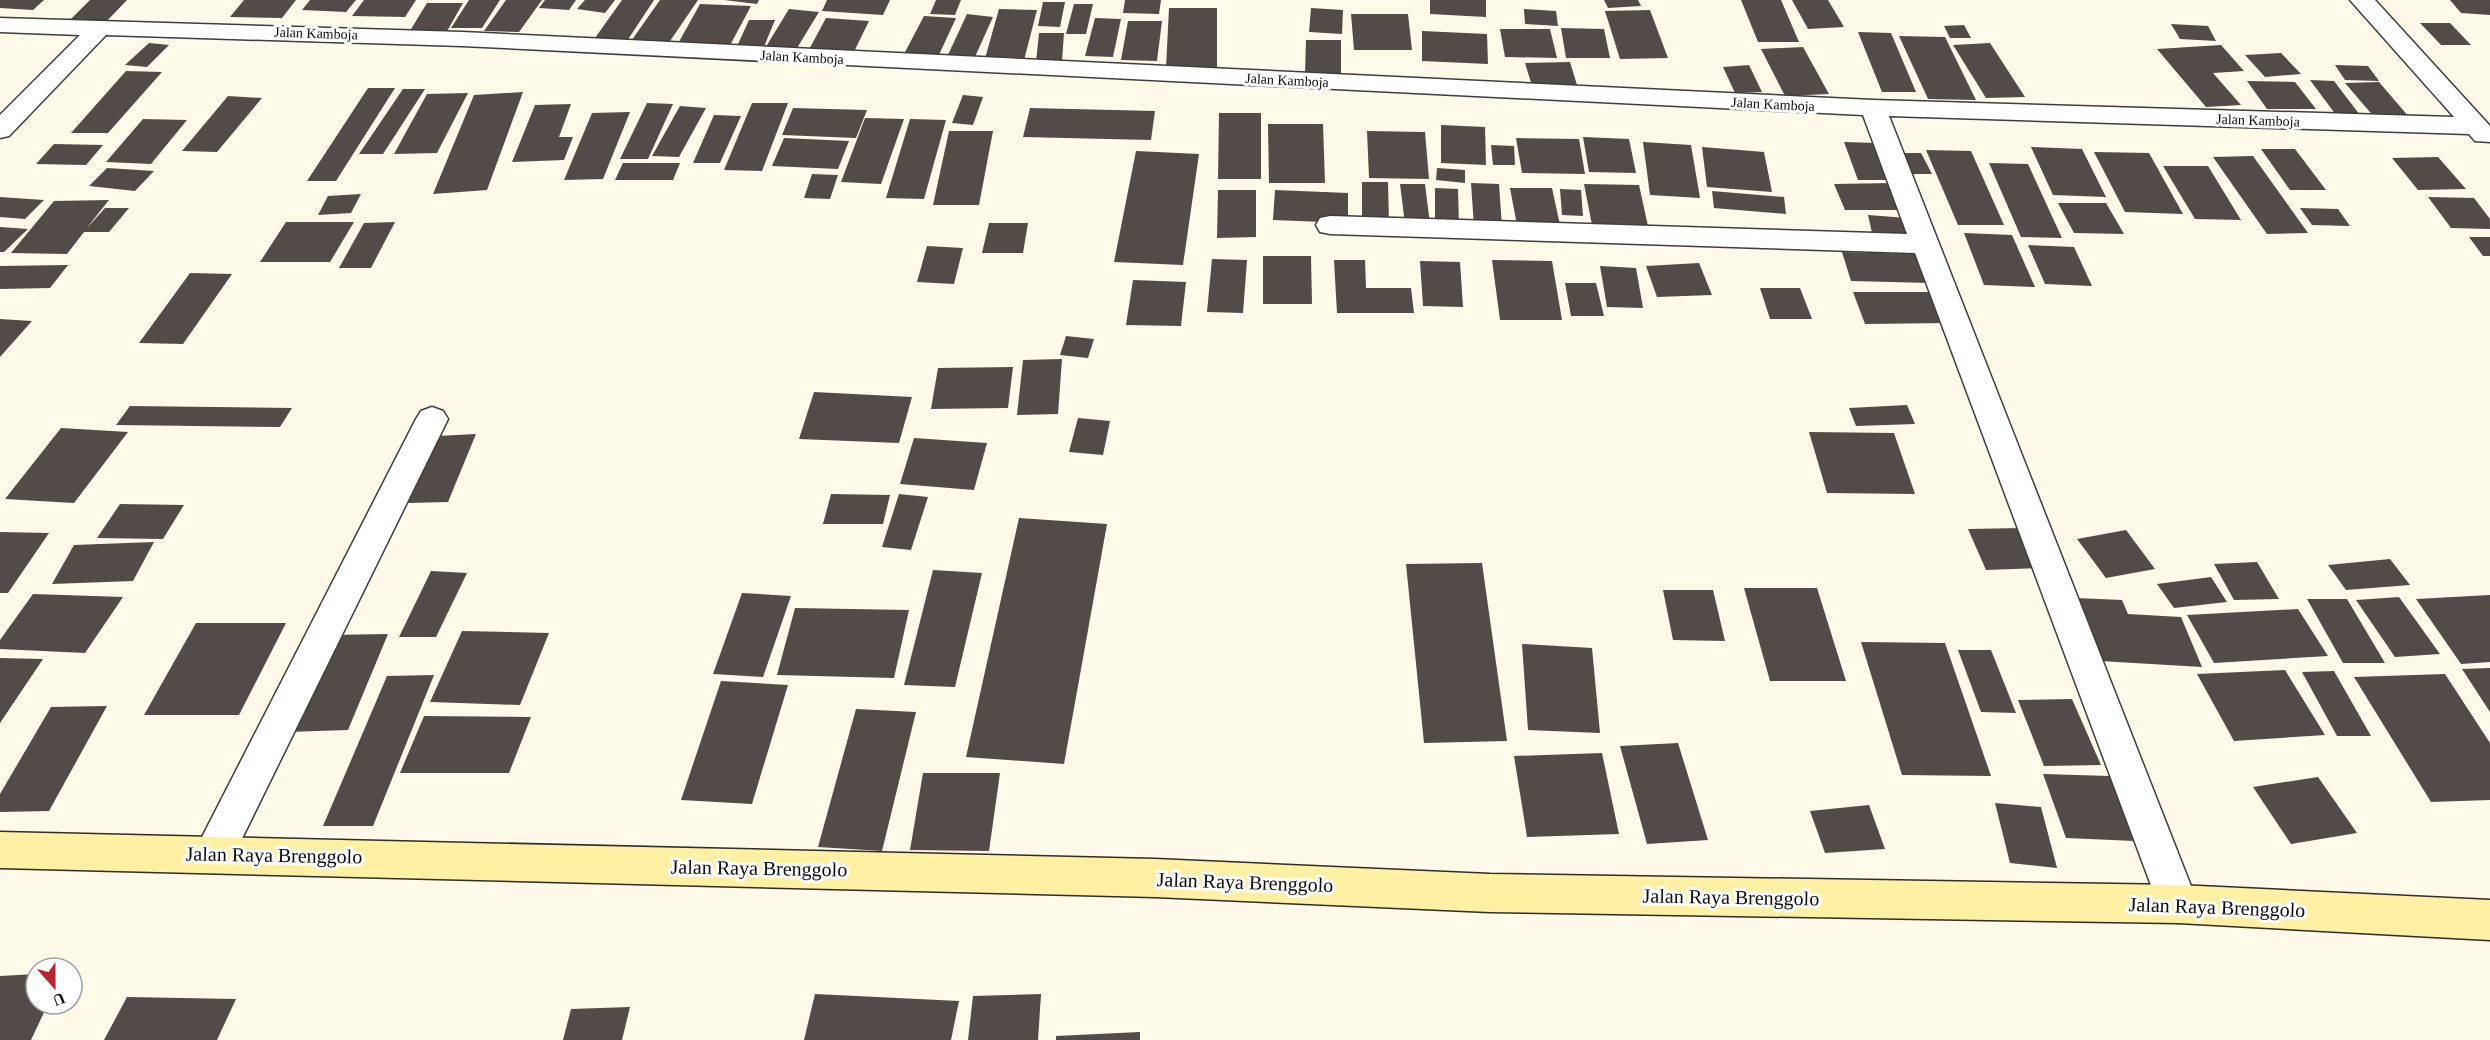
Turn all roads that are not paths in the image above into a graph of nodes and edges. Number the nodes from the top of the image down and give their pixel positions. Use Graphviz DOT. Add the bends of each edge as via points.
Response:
graph roads {
  1 [pos="2362,0"];
  2 [pos="0,25"];
  3 [pos="100,28"];
  4 [pos="1874,108"];
  5 [pos="0,130"];
  6 [pos="2482,133"];
  7 [pos="1330,225"];
  8 [pos="1925,244"];
  9 [pos="432,419"];
  10 [pos="0,850"];
  11 [pos="214,854"];
  12 [pos="2178,904"];
  13 [pos="2490,920"];
  1 -- 6 [label="street"];
  2 -- 3 [label="street, Jalan Kamboja"];
  3 -- 4 [label="street, Jalan Kamboja" via="473,39"];
  3 -- 5 [label="street"];
  4 -- 6 [label="street, Jalan Kamboja"];
  4 -- 8 [label="street"];
  7 -- 8 [label="street"];
  8 -- 12 [label="street"];
  9 -- 11 [label="street"];
  10 -- 11 [label="main road, Jalan Raya Brenggolo"];
  11 -- 12 [label="main road, Jalan Raya Brenggolo" via="1155,878 1490,893"];
  12 -- 13 [label="main road, Jalan Raya Brenggolo"];
}
